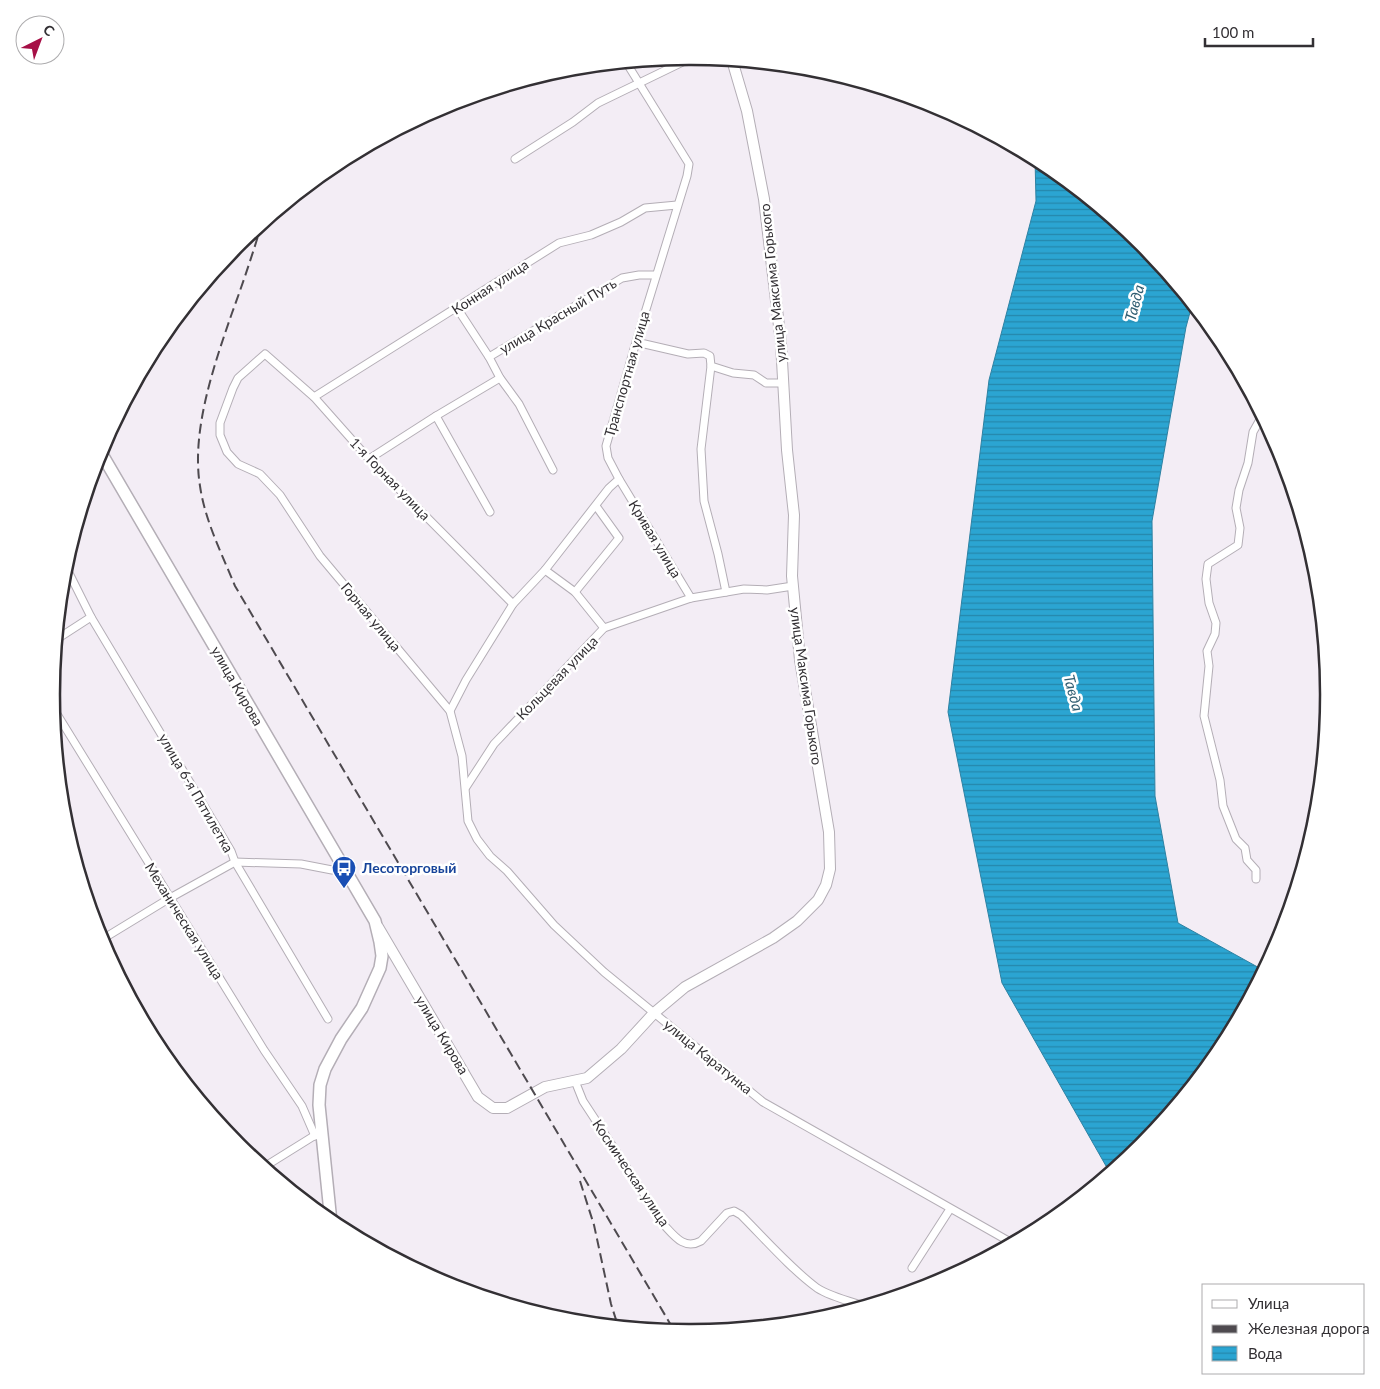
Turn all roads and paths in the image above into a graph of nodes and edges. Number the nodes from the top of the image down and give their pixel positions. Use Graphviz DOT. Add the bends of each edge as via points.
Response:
graph roads {
  1 [pos="677,65"];
  2 [pos="734,66"];
  3 [pos="630,68"];
  4 [pos="639,83"];
  5 [pos="515,159"];
  6 [pos="677,205"];
  7 [pos="656,275"];
  8 [pos="457,308"];
  9 [pos="636,342"];
  10 [pos="489,357"];
  11 [pos="711,366"];
  12 [pos="500,378"];
  13 [pos="783,383"];
  14 [pos="314,397"];
  15 [pos="436,416"];
  16 [pos="1258,423"];
  17 [pos="230,456"];
  18 [pos="369,459"];
  19 [pos="105,460"];
  20 [pos="553,470"];
  21 [pos="619,479"];
  22 [pos="596,506"];
  23 [pos="490,512"];
  24 [pos="545,570"];
  25 [pos="71,577"];
  26 [pos="792,586"];
  27 [pos="575,592"];
  28 [pos="726,592"];
  29 [pos="691,598"];
  30 [pos="514,604"];
  31 [pos="91,617"];
  32 [pos="604,628"];
  33 [pos="63,635"];
  34 [pos="450,711"];
  35 [pos="61,720"];
  36 [pos="466,787"];
  37 [pos="466,803"];
  38 [pos="236,862"];
  39 [pos="343,867"];
  40 [pos="1256,879"];
  41 [pos="170,898"];
  42 [pos="375,921"];
  43 [pos="108,936"];
  44 [pos="654,1013"];
  45 [pos="328,1020"];
  46 [pos="575,1081"];
  47 [pos="478,1097"];
  48 [pos="318,1133"];
  49 [pos="270,1163"];
  50 [pos="950,1209"];
  51 [pos="329,1210"];
  52 [pos="1006,1240"];
  53 [pos="912,1268"];
  54 [pos="855,1302"];
  1 -- 4 [label="street"];
  2 -- 13 [label="street, улица Максима Горького" via="747,110 764,199"];
  3 -- 4 [label="street"];
  4 -- 5 [label="street" via="598,104"];
  4 -- 6 [label="street, Транспортная улица" via="689,164"];
  6 -- 7 [label="street, Транспортная улица"];
  6 -- 8 [label="street, Конная улица" via="645,208 591,235 559,243"];
  7 -- 9 [label="street, Транспортная улица"];
  7 -- 10 [label="street, улица Красный Путь" via="622,278"];
  8 -- 10 [label="street"];
  8 -- 14 [label="street, Конная улица"];
  9 -- 11 [label="street" via="688,354 704,353 710,356"];
  9 -- 21 [label="street, Транспортная улица" via="606,446 608,458"];
  10 -- 12 [label="street"];
  11 -- 13 [label="street" via="754,375 766,383"];
  11 -- 28 [label="street" via="701,449 704,501"];
  12 -- 15 [label="street"];
  12 -- 20 [label="street" via="519,404"];
  13 -- 26 [label="street, улица Максима Горького" via="794,515"];
  14 -- 17 [label="street, 1-я Горная улица" via="266,354 238,378 220,423 220,435"];
  14 -- 18 [label="street, 1-я Горная улица"];
  15 -- 18 [label="street"];
  15 -- 23 [label="street"];
  16 -- 40 [label="street" via="1238,490 1238,545 1208,564 1209,603 1216,623 1207,651 1209,666 1204,716 1220,780 1222,806 1236,839 1245,848 1247,860 1256,870"];
  17 -- 34 [label="street, Горная улица" via="238,464 260,474 280,495 320,556"];
  18 -- 30 [label="street, 1-я Горная улица"];
  19 -- 39 [label="main road, улица Кирова"];
  21 -- 22 [label="street"];
  21 -- 29 [label="street, Кривая улица"];
  22 -- 24 [label="street"];
  22 -- 27 [label="street" via="619,538"];
  24 -- 27 [label="street"];
  24 -- 30 [label="street"];
  25 -- 31 [label="street, улица 6-я Пятилетка"];
  26 -- 28 [label="street, Кольцевая улица"];
  26 -- 44 [label="street, улица Максима Горького" via="800,660 829,832 830,869 826,885 818,900 797,921 685,987"];
  27 -- 32 [label="street"];
  28 -- 29 [label="street, Кольцевая улица"];
  29 -- 32 [label="street, Кольцевая улица"];
  30 -- 34 [label="street"];
  31 -- 33 [label="street"];
  31 -- 38 [label="street, улица 6-я Пятилетка"];
  32 -- 36 [label="street, Кольцевая улица" via="494,744"];
  34 -- 36 [label="street, Горная улица"];
  35 -- 41 [label="street, Механическая улица"];
  36 -- 37 [label="street, Горная улица"];
  37 -- 44 [label="street, улица Каратунка" via="468,820 490,856 554,925"];
  38 -- 39 [label="street" via="301,864 332,870"];
  38 -- 41 [label="street"];
  38 -- 45 [label="street, улица 6-я Пятилетка"];
  39 -- 42 [label="main road, улица Кирова"];
  41 -- 43 [label="street"];
  41 -- 48 [label="street, Механическая улица"];
  42 -- 47 [label="street, улица Кирова"];
  42 -- 48 [label="main road, улица Кирова" via="382,956 380,968 362,1008 325,1069 320,1085"];
  44 -- 46 [label="street, улица Максима Горького" via="598,1070"];
  44 -- 50 [label="street, улица Каратунка" via="763,1102"];
  46 -- 47 [label="street, улица Максима Горького" via="545,1087 507,1108 493,1108"];
  46 -- 54 [label="street, Космическая улица" via="583,1101 665,1226 678,1240 695,1244 727,1213 734,1211 818,1288"];
  48 -- 49 [label="street"];
  48 -- 51 [label="main road, Механическая улица"];
  50 -- 52 [label="street, улица Каратунка"];
  50 -- 53 [label="street"];
}
